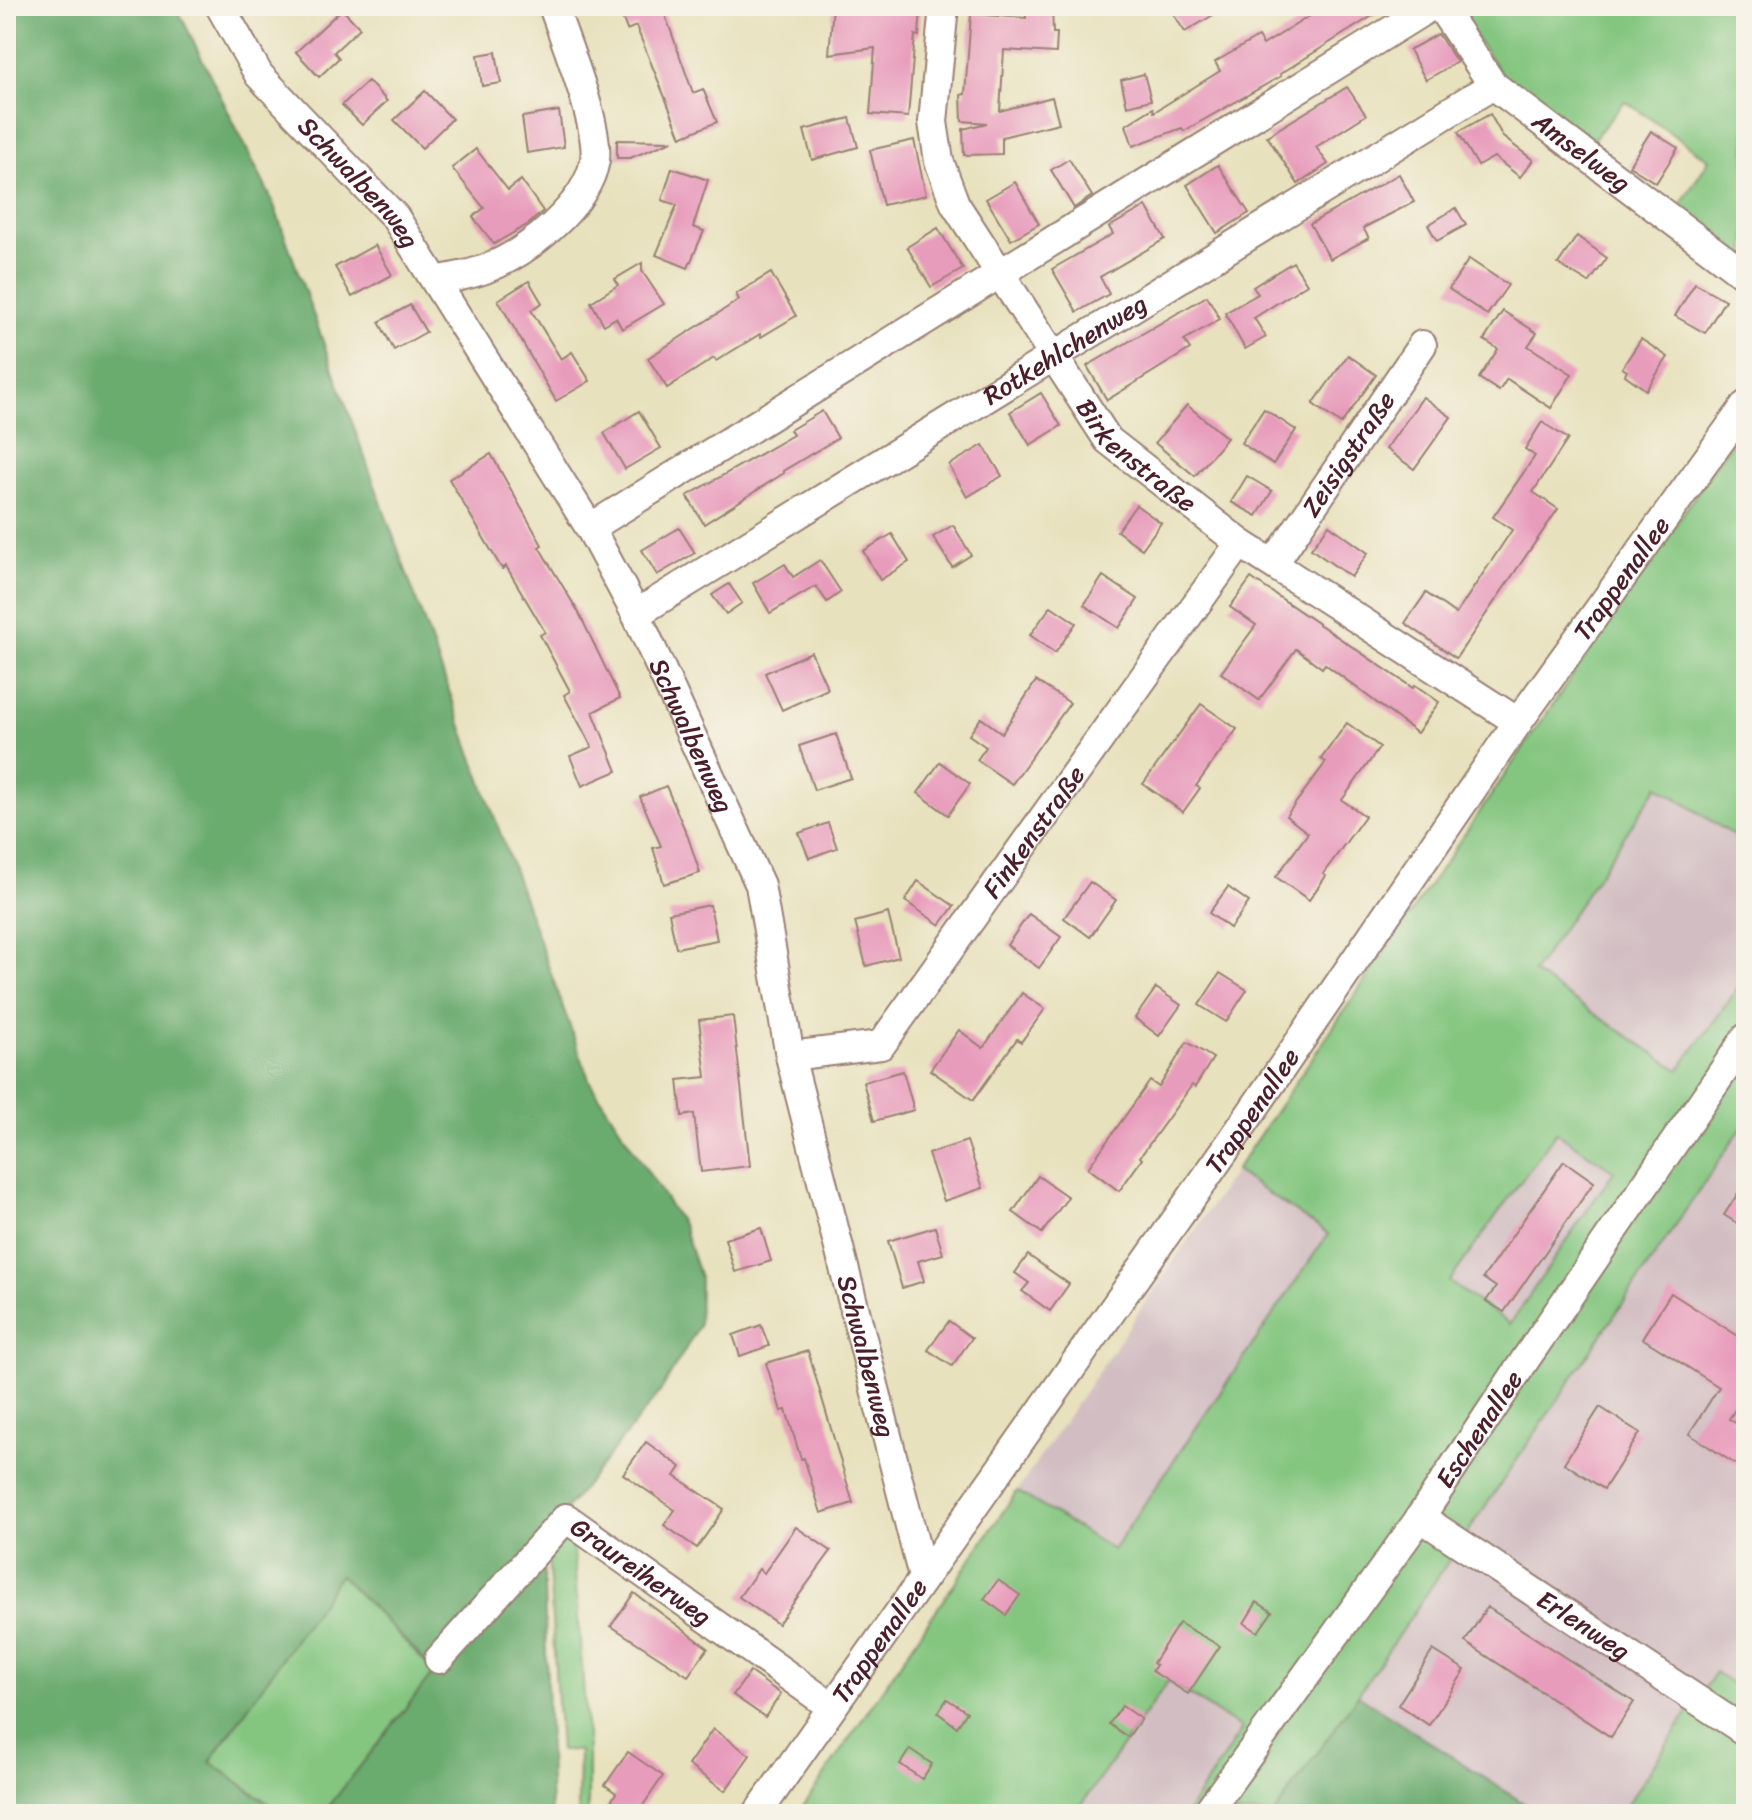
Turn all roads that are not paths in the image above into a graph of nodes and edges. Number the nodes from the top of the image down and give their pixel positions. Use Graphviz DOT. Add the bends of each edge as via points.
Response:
graph roads {
  1 [pos="220,6"];
  2 [pos="553,6"];
  3 [pos="944,6"];
  4 [pos="1431,6"];
  5 [pos="1440,6"];
  6 [pos="1493,85"];
  7 [pos="1000,276"];
  8 [pos="1746,276"];
  9 [pos="437,281"];
  10 [pos="1422,345"];
  11 [pos="1056,357"];
  12 [pos="1746,405"];
  13 [pos="590,528"];
  14 [pos="1240,543"];
  15 [pos="1274,563"];
  16 [pos="636,614"];
  17 [pos="1518,722"];
  18 [pos="1746,1038"];
  19 [pos="790,1056"];
  20 [pos="1420,1517"];
  21 [pos="923,1577"];
  22 [pos="439,1659"];
  23 [pos="832,1707"];
  24 [pos="1746,1732"];
  25 [pos="757,1814"];
  26 [pos="1206,1814"];
  1 -- 9 [label="street, Schwalbenweg" via="259,75 395,217"];
  2 -- 9 [label="street" via="591,120 595,158 588,181 544,235 486,269"];
  3 -- 7 [label="street, Birkenstraße" via="933,122 939,161 955,204"];
  4 -- 7 [label="street"];
  5 -- 6 [label="street, Amselweg"];
  6 -- 8 [label="street, Amselweg"];
  6 -- 11 [label="street, Rotkehlchenweg"];
  7 -- 11 [label="street, Birkenstraße"];
  7 -- 13 [label="street"];
  9 -- 13 [label="street, Schwalbenweg"];
  10 -- 15 [label="street, Zeisigstraße"];
  11 -- 14 [label="street, Birkenstraße" via="1108,440"];
  11 -- 16 [label="street, Rotkehlchenweg"];
  12 -- 17 [label="street, Trappenallee"];
  13 -- 16 [label="street, Schwalbenweg"];
  14 -- 15 [label="street, Birkenstraße"];
  14 -- 19 [label="street, Finkenstraße" via="881,1045"];
  15 -- 17 [label="street, Birkenstraße"];
  16 -- 19 [label="street, Schwalbenweg" via="760,885"];
  17 -- 21 [label="street, Trappenallee" via="1233,1139"];
  18 -- 20 [label="street, Eschenallee"];
  19 -- 21 [label="street, Schwalbenweg"];
  20 -- 24 [label="street, Erlenweg"];
  20 -- 26 [label="street, Eschenallee"];
  21 -- 23 [label="street, Trappenallee"];
  22 -- 23 [label="street, Graureiherweg" via="566,1518"];
  23 -- 25 [label="street, Trappenallee"];
}
